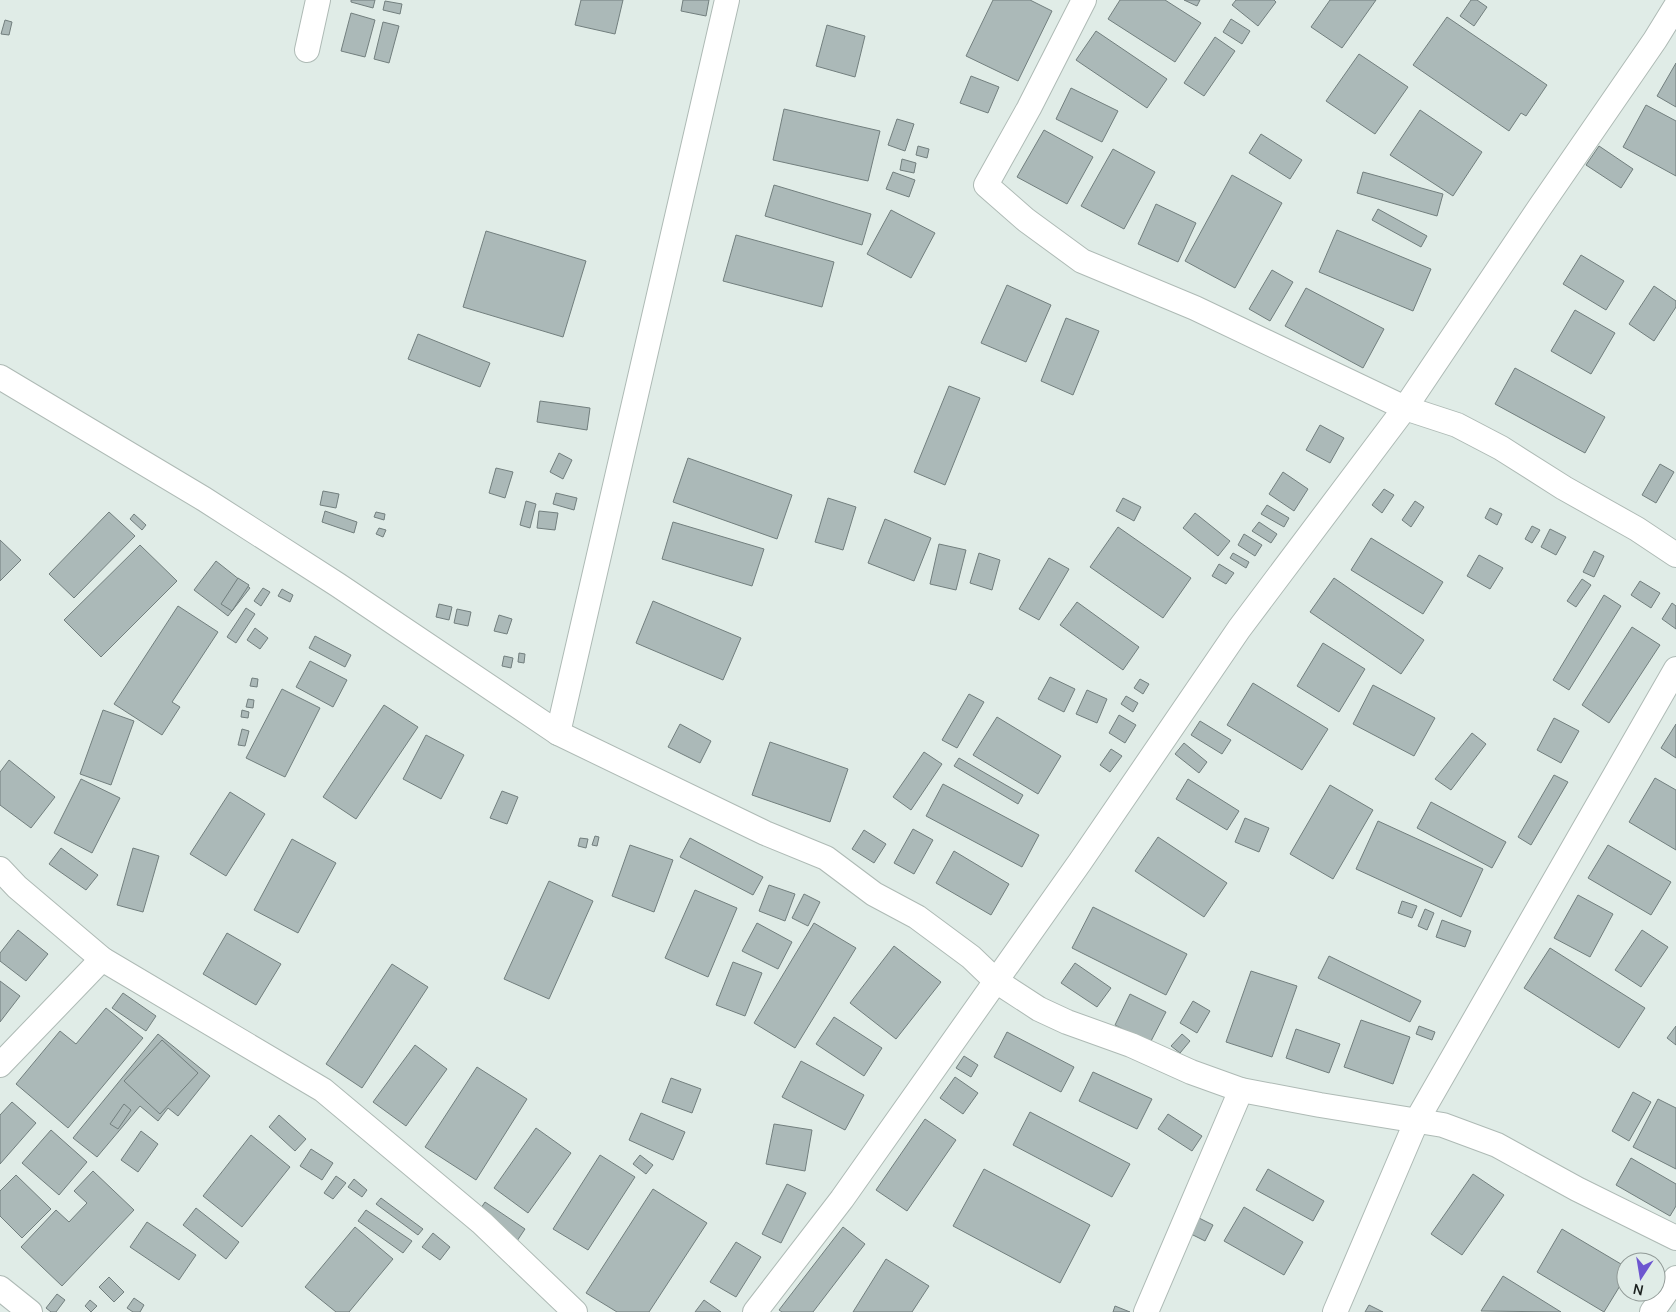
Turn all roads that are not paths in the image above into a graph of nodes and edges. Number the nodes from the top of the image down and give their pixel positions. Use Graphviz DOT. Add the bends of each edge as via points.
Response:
graph roads {
  1 [pos="318,0"];
  2 [pos="727,0"];
  3 [pos="1084,0"];
  4 [pos="1676,6"];
  5 [pos="308,50"];
  6 [pos="0,377"];
  7 [pos="1405,408"];
  8 [pos="1676,555"];
  9 [pos="1676,669"];
  10 [pos="558,733"];
  11 [pos="0,869"];
  12 [pos="102,959"];
  13 [pos="996,981"];
  14 [pos="0,1065"];
  15 [pos="1242,1090"];
  16 [pos="1417,1120"];
  17 [pos="1676,1238"];
  18 [pos="1676,1278"];
  19 [pos="0,1288"];
  20 [pos="30,1312"];
  21 [pos="575,1312"];
  22 [pos="755,1312"];
  23 [pos="1146,1312"];
  24 [pos="1335,1312"];
  25 [pos="1652,1312"];
  1 -- 5 [label="street"];
  2 -- 10 [label="street"];
  3 -- 7 [label="street" via="986,185 1026,220 1082,261 1195,308"];
  4 -- 7 [label="street"];
  6 -- 10 [label="street" via="204,499"];
  7 -- 8 [label="street" via="1457,425 1501,448"];
  7 -- 13 [label="street" via="1239,630"];
  9 -- 16 [label="street"];
  10 -- 13 [label="street" via="766,833 826,858 874,894 946,938"];
  11 -- 12 [label="street"];
  12 -- 14 [label="street"];
  12 -- 21 [label="street" via="323,1090 482,1223"];
  13 -- 15 [label="street" via="1039,1009 1067,1022"];
  13 -- 22 [label="street" via="842,1199"];
  15 -- 16 [label="street"];
  15 -- 23 [label="street"];
  16 -- 17 [label="street" via="1443,1125 1497,1145"];
  16 -- 24 [label="street"];
  18 -- 25 [label="street"];
  19 -- 20 [label="street"];
}
